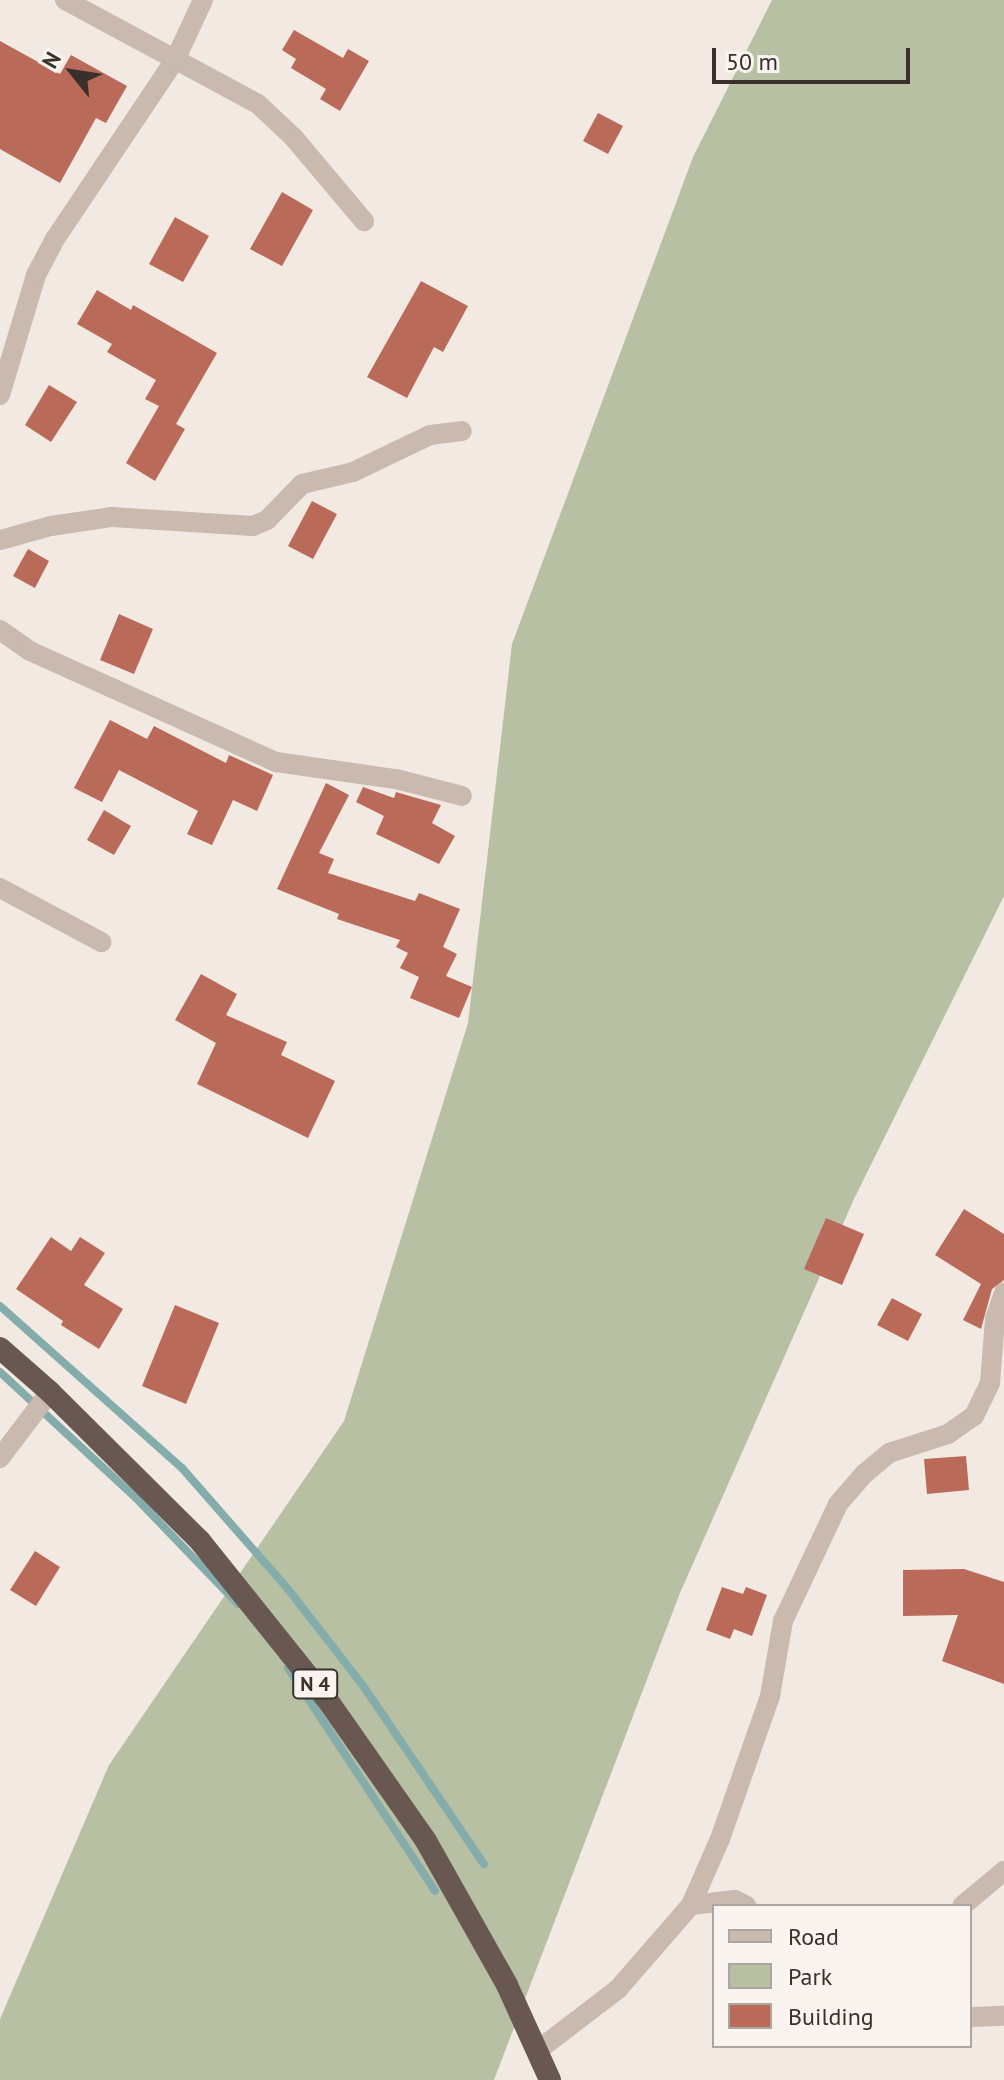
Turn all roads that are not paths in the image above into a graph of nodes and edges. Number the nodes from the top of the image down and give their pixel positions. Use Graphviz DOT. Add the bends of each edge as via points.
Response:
graph roads {
  1 [pos="65,0"];
  2 [pos="203,0"];
  3 [pos="175,60"];
  4 [pos="364,221"];
  5 [pos="0,395"];
  6 [pos="462,431"];
  7 [pos="0,540"];
  8 [pos="0,630"];
  9 [pos="462,796"];
  10 [pos="0,888"];
  11 [pos="101,942"];
  12 [pos="1004,1293"];
  13 [pos="0,1348"];
  14 [pos="50,1392"];
  15 [pos="0,1458"];
  16 [pos="1004,1871"];
  17 [pos="743,1904"];
  18 [pos="964,1904"];
  19 [pos="691,1905"];
  20 [pos="1004,2016"];
  21 [pos="972,2017"];
  22 [pos="537,2051"];
  23 [pos="550,2080"];
  1 -- 3 [label="street"];
  2 -- 3 [label="street"];
  3 -- 4 [label="street" via="258,104"];
  3 -- 5 [label="street" via="36,275"];
  6 -- 7 [label="street" via="430,435 353,472 302,484 267,520 253,526 112,517"];
  8 -- 9 [label="street" via="30,651 276,762 396,779"];
  10 -- 11 [label="street"];
  12 -- 19 [label="street" via="995,1319 990,1383 974,1416 948,1434 889,1453 838,1504 783,1621 770,1696"];
  13 -- 14 [label="highway, N 4"];
  14 -- 15 [label="street"];
  14 -- 22 [label="highway, N 4" via="200,1541 326,1698 426,1841 507,1985"];
  16 -- 18 [label="street"];
  17 -- 19 [label="street" via="735,1900"];
  19 -- 22 [label="street" via="618,1989"];
  20 -- 21 [label="street"];
  22 -- 23 [label="highway, N 4"];
}
